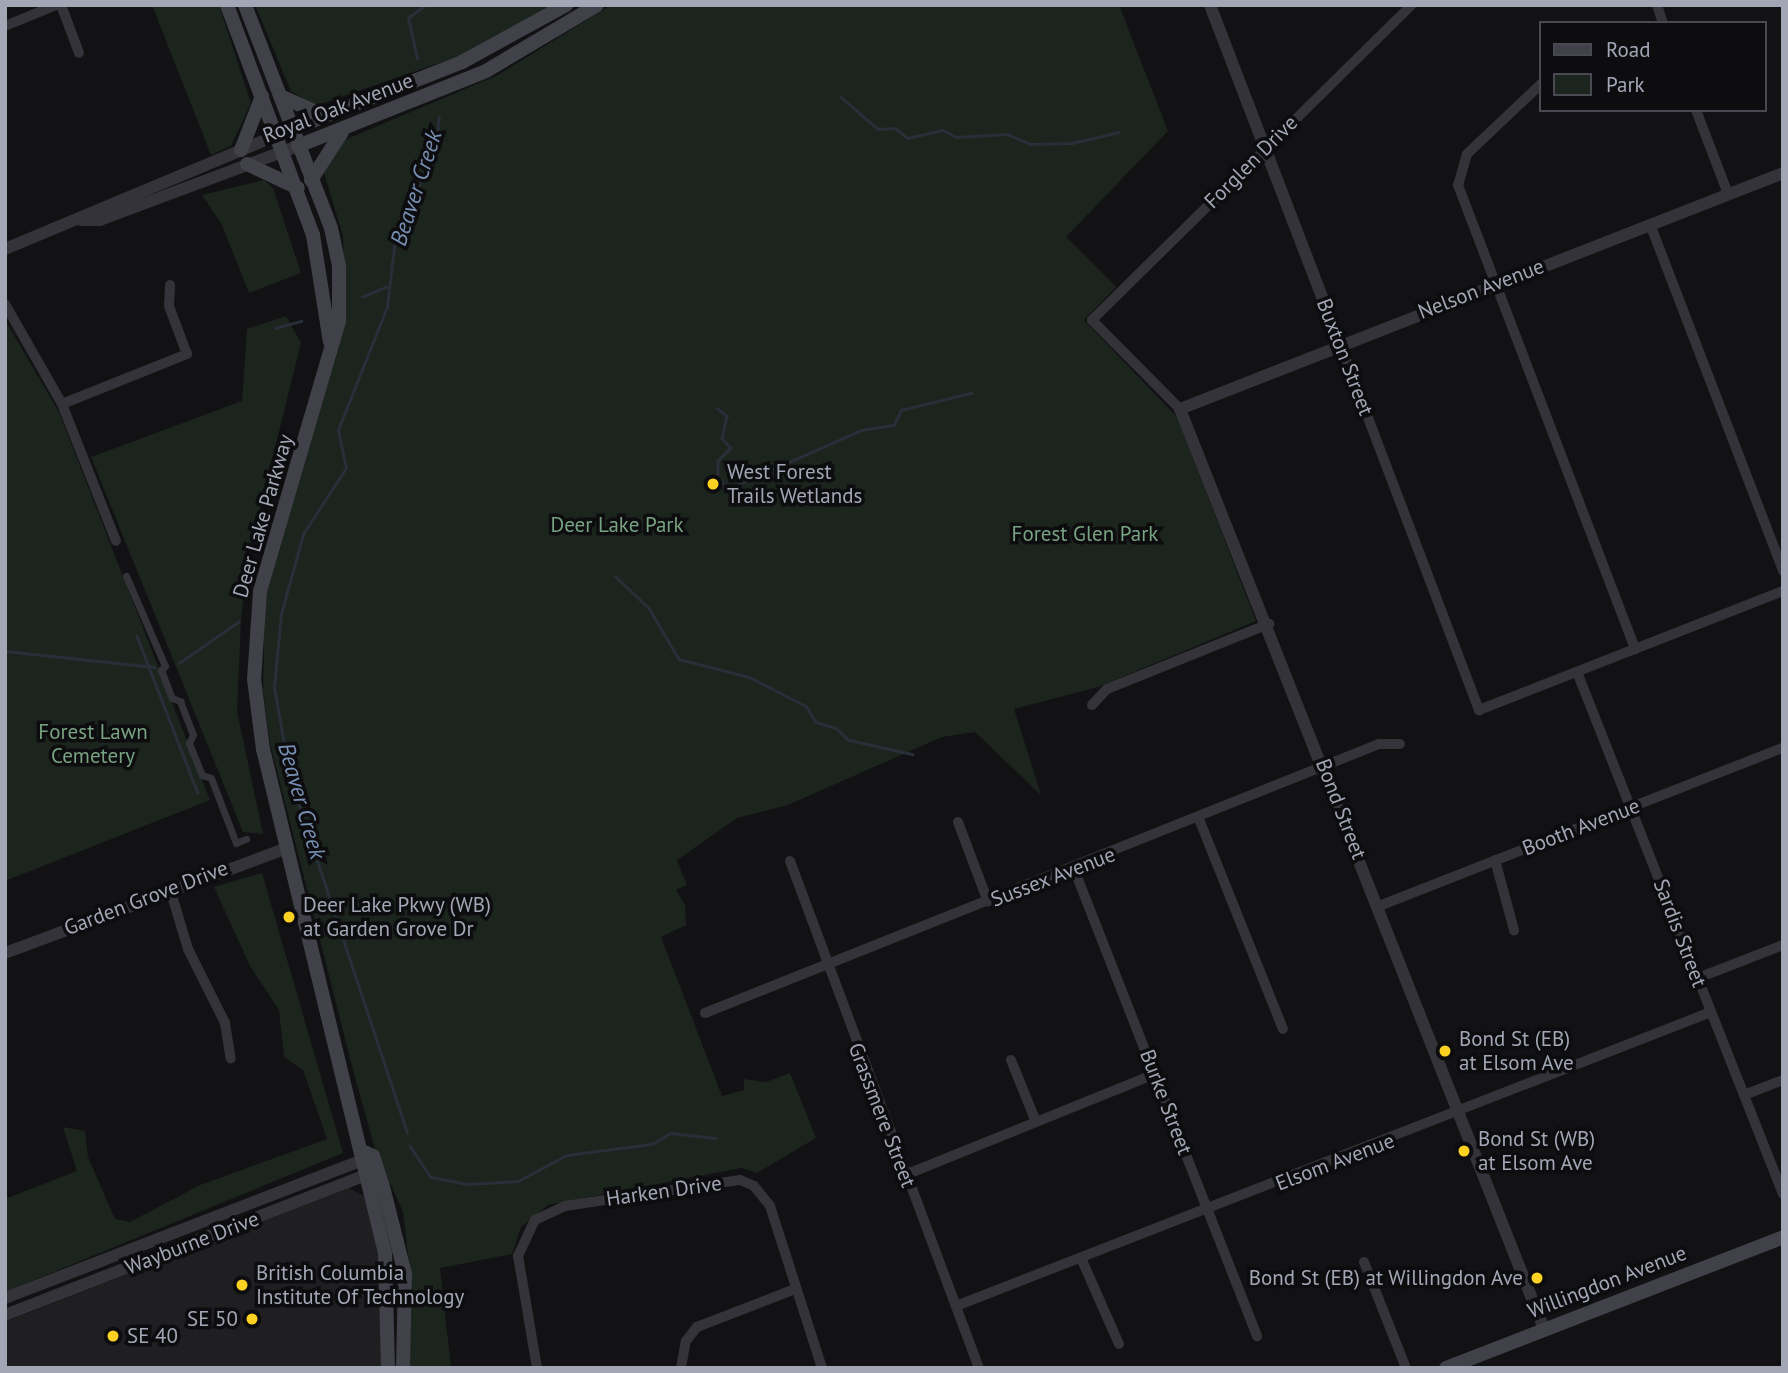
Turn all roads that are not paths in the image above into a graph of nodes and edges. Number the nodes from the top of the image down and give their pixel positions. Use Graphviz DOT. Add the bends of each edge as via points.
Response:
graph roads {
  1 [pos="59,5"];
  2 [pos="227,5"];
  3 [pos="245,5"];
  4 [pos="566,5"];
  5 [pos="597,5"];
  6 [pos="1210,5"];
  7 [pos="1412,5"];
  8 [pos="5,26"];
  9 [pos="79,53"];
  10 [pos="1540,85"];
  11 [pos="262,96"];
  12 [pos="280,96"];
  13 [pos="1697,112"];
  14 [pos="325,116"];
  15 [pos="292,129"];
  16 [pos="342,131"];
  17 [pos="277,135"];
  18 [pos="298,146"];
  19 [pos="1264,148"];
  20 [pos="241,150"];
  21 [pos="284,151"];
  22 [pos="247,164"];
  23 [pos="1783,173"];
  24 [pos="304,184"];
  25 [pos="1728,194"];
  26 [pos="81,220"];
  27 [pos="1650,224"];
  28 [pos="5,249"];
  29 [pos="1494,284"];
  30 [pos="170,285"];
  31 [pos="5,304"];
  32 [pos="1091,320"];
  33 [pos="1340,344"];
  34 [pos="62,404"];
  35 [pos="1180,409"];
  36 [pos="116,541"];
  37 [pos="1783,571"];
  38 [pos="126,576"];
  39 [pos="1783,591"];
  40 [pos="1269,624"];
  41 [pos="1635,649"];
  42 [pos="1577,672"];
  43 [pos="1092,705"];
  44 [pos="1400,744"];
  45 [pos="1783,748"];
  46 [pos="1325,767"];
  47 [pos="1631,808"];
  48 [pos="1199,819"];
  49 [pos="958,822"];
  50 [pos="246,839"];
  51 [pos="288,848"];
  52 [pos="1495,860"];
  53 [pos="790,861"];
  54 [pos="1074,869"];
  55 [pos="170,888"];
  56 [pos="988,902"];
  57 [pos="1379,906"];
  58 [pos="1514,930"];
  59 [pos="1783,945"];
  60 [pos="5,953"];
  61 [pos="828,964"];
  62 [pos="1698,978"];
  63 [pos="1711,1012"];
  64 [pos="705,1013"];
  65 [pos="1283,1029"];
  66 [pos="231,1059"];
  67 [pos="1011,1060"];
  68 [pos="1155,1074"];
  69 [pos="1783,1080"];
  70 [pos="1744,1095"];
  71 [pos="1459,1111"];
  72 [pos="1036,1122"];
  73 [pos="368,1163"];
  74 [pos="905,1175"];
  75 [pos="1783,1194"];
  76 [pos="1208,1210"];
  77 [pos="1783,1237"];
  78 [pos="1081,1258"];
  79 [pos="1364,1262"];
  80 [pos="795,1289"];
  81 [pos="5,1298"];
  82 [pos="956,1306"];
  83 [pos="5,1315"];
  84 [pos="1544,1329"];
  85 [pos="1257,1336"];
  86 [pos="1119,1344"];
  87 [pos="387,1368"];
  88 [pos="403,1368"];
  89 [pos="537,1368"];
  90 [pos="681,1368"];
  91 [pos="822,1368"];
  92 [pos="979,1368"];
  93 [pos="1406,1368"];
  94 [pos="1446,1368"];
  1 -- 8 [label="street"];
  1 -- 9 [label="street"];
  2 -- 11 [label="main road, Deer Lake Parkway"];
  3 -- 12 [label="main road, Deer Lake Parkway"];
  4 -- 14 [label="main road, Royal Oak Avenue" via="462,62"];
  5 -- 16 [label="main road, Royal Oak Avenue" via="486,71"];
  6 -- 19 [label="street, Buxton Street"];
  7 -- 19 [label="street, Forglen Drive"];
  10 -- 29 [label="street" via="1467,154 1458,172 1460,192"];
  11 -- 17 [label="main road, Deer Lake Parkway"];
  11 -- 20 [label="main road"];
  12 -- 14 [label="main road"];
  12 -- 15 [label="main road, Deer Lake Parkway"];
  13 -- 25 [label="street"];
  14 -- 15 [label="main road, Royal Oak Avenue"];
  15 -- 17 [label="street, Royal Oak Avenue"];
  15 -- 18 [label="main road, Deer Lake Parkway"];
  16 -- 18 [label="main road, Royal Oak Avenue"];
  16 -- 24 [label="main road"];
  17 -- 20 [label="street, Royal Oak Avenue"];
  17 -- 21 [label="main road, Deer Lake Parkway"];
  18 -- 21 [label="street, Royal Oak Avenue"];
  18 -- 24 [label="main road, Deer Lake Parkway"];
  19 -- 32 [label="street, Forglen Drive"];
  19 -- 33 [label="street, Buxton Street"];
  20 -- 26 [label="street, Royal Oak Avenue" via="96,208"];
  21 -- 22 [label="street, Royal Oak Avenue"];
  21 -- 24 [label="main road, Deer Lake Parkway"];
  22 -- 24 [label="main road"];
  22 -- 26 [label="street, Royal Oak Avenue" via="100,220"];
  23 -- 25 [label="street, Nelson Avenue"];
  24 -- 51 [label="main road, Deer Lake Parkway" via="325,286 331,343 256,622 257,715"];
  25 -- 27 [label="street, Nelson Avenue"];
  26 -- 28 [label="street, Royal Oak Avenue"];
  27 -- 29 [label="street, Nelson Avenue"];
  27 -- 37 [label="street"];
  29 -- 33 [label="street, Nelson Avenue"];
  29 -- 41 [label="street"];
  30 -- 34 [label="street" via="169,306 187,354"];
  31 -- 34 [label="street"];
  32 -- 35 [label="street, Bond Street"];
  33 -- 35 [label="street, Nelson Avenue"];
  33 -- 42 [label="street, Buxton Street" via="1479,710"];
  34 -- 36 [label="street"];
  35 -- 40 [label="street, Bond Street"];
  38 -- 50 [label="street" via="165,666 161,670 172,698 180,701 193,735 190,744 202,775 211,778 236,843"];
  39 -- 41 [label="street"];
  40 -- 43 [label="street" via="1107,689"];
  40 -- 46 [label="street, Bond Street"];
  41 -- 42 [label="street"];
  42 -- 47 [label="street, Sardis Street"];
  44 -- 46 [label="street, Sussex Avenue" via="1379,744"];
  45 -- 47 [label="street, Booth Avenue"];
  46 -- 48 [label="street, Sussex Avenue"];
  46 -- 57 [label="street, Bond Street"];
  47 -- 52 [label="street, Booth Avenue"];
  47 -- 62 [label="street, Sardis Street"];
  48 -- 54 [label="street, Sussex Avenue"];
  48 -- 65 [label="street"];
  49 -- 56 [label="street"];
  51 -- 55 [label="street, Garden Grove Drive"];
  51 -- 73 [label="main road, Deer Lake Parkway"];
  52 -- 57 [label="street, Booth Avenue"];
  52 -- 58 [label="street"];
  53 -- 61 [label="street, Grassmere Street"];
  54 -- 56 [label="street, Sussex Avenue"];
  54 -- 68 [label="street, Burke Street"];
  55 -- 60 [label="street, Garden Grove Drive"];
  55 -- 66 [label="street" via="188,949 225,1023"];
  56 -- 61 [label="street, Sussex Avenue"];
  57 -- 71 [label="street, Bond Street"];
  59 -- 62 [label="street"];
  61 -- 64 [label="street, Sussex Avenue"];
  61 -- 74 [label="street, Grassmere Street"];
  62 -- 63 [label="street, Sardis Street"];
  63 -- 70 [label="street, Sardis Street"];
  63 -- 71 [label="street, Elsom Avenue"];
  67 -- 72 [label="street"];
  68 -- 72 [label="street"];
  68 -- 76 [label="street, Burke Street"];
  69 -- 70 [label="street"];
  70 -- 75 [label="street, Sardis Street"];
  71 -- 76 [label="street, Elsom Avenue"];
  71 -- 84 [label="street, Bond Street"];
  72 -- 74 [label="street"];
  73 -- 81 [label="street, Wayburne Drive"];
  73 -- 83 [label="street, Wayburne Drive"];
  73 -- 87 [label="main road, Deer Lake Parkway" via="389,1282"];
  73 -- 88 [label="main road, Deer Lake Parkway" via="405,1274"];
  74 -- 82 [label="street, Grassmere Street"];
  76 -- 78 [label="street, Elsom Avenue"];
  76 -- 85 [label="street, Burke Street"];
  77 -- 84 [label="main road, Willingdon Avenue"];
  78 -- 82 [label="street, Elsom Avenue"];
  78 -- 86 [label="street"];
  79 -- 93 [label="street"];
  80 -- 89 [label="street, Harken Drive" via="767,1200 745,1181 558,1208 535,1220 518,1249"];
  80 -- 90 [label="street" via="697,1327 687,1341"];
  80 -- 91 [label="street, Harken Drive"];
  82 -- 92 [label="street, Grassmere Street"];
  84 -- 94 [label="main road, Willingdon Avenue"];
}
